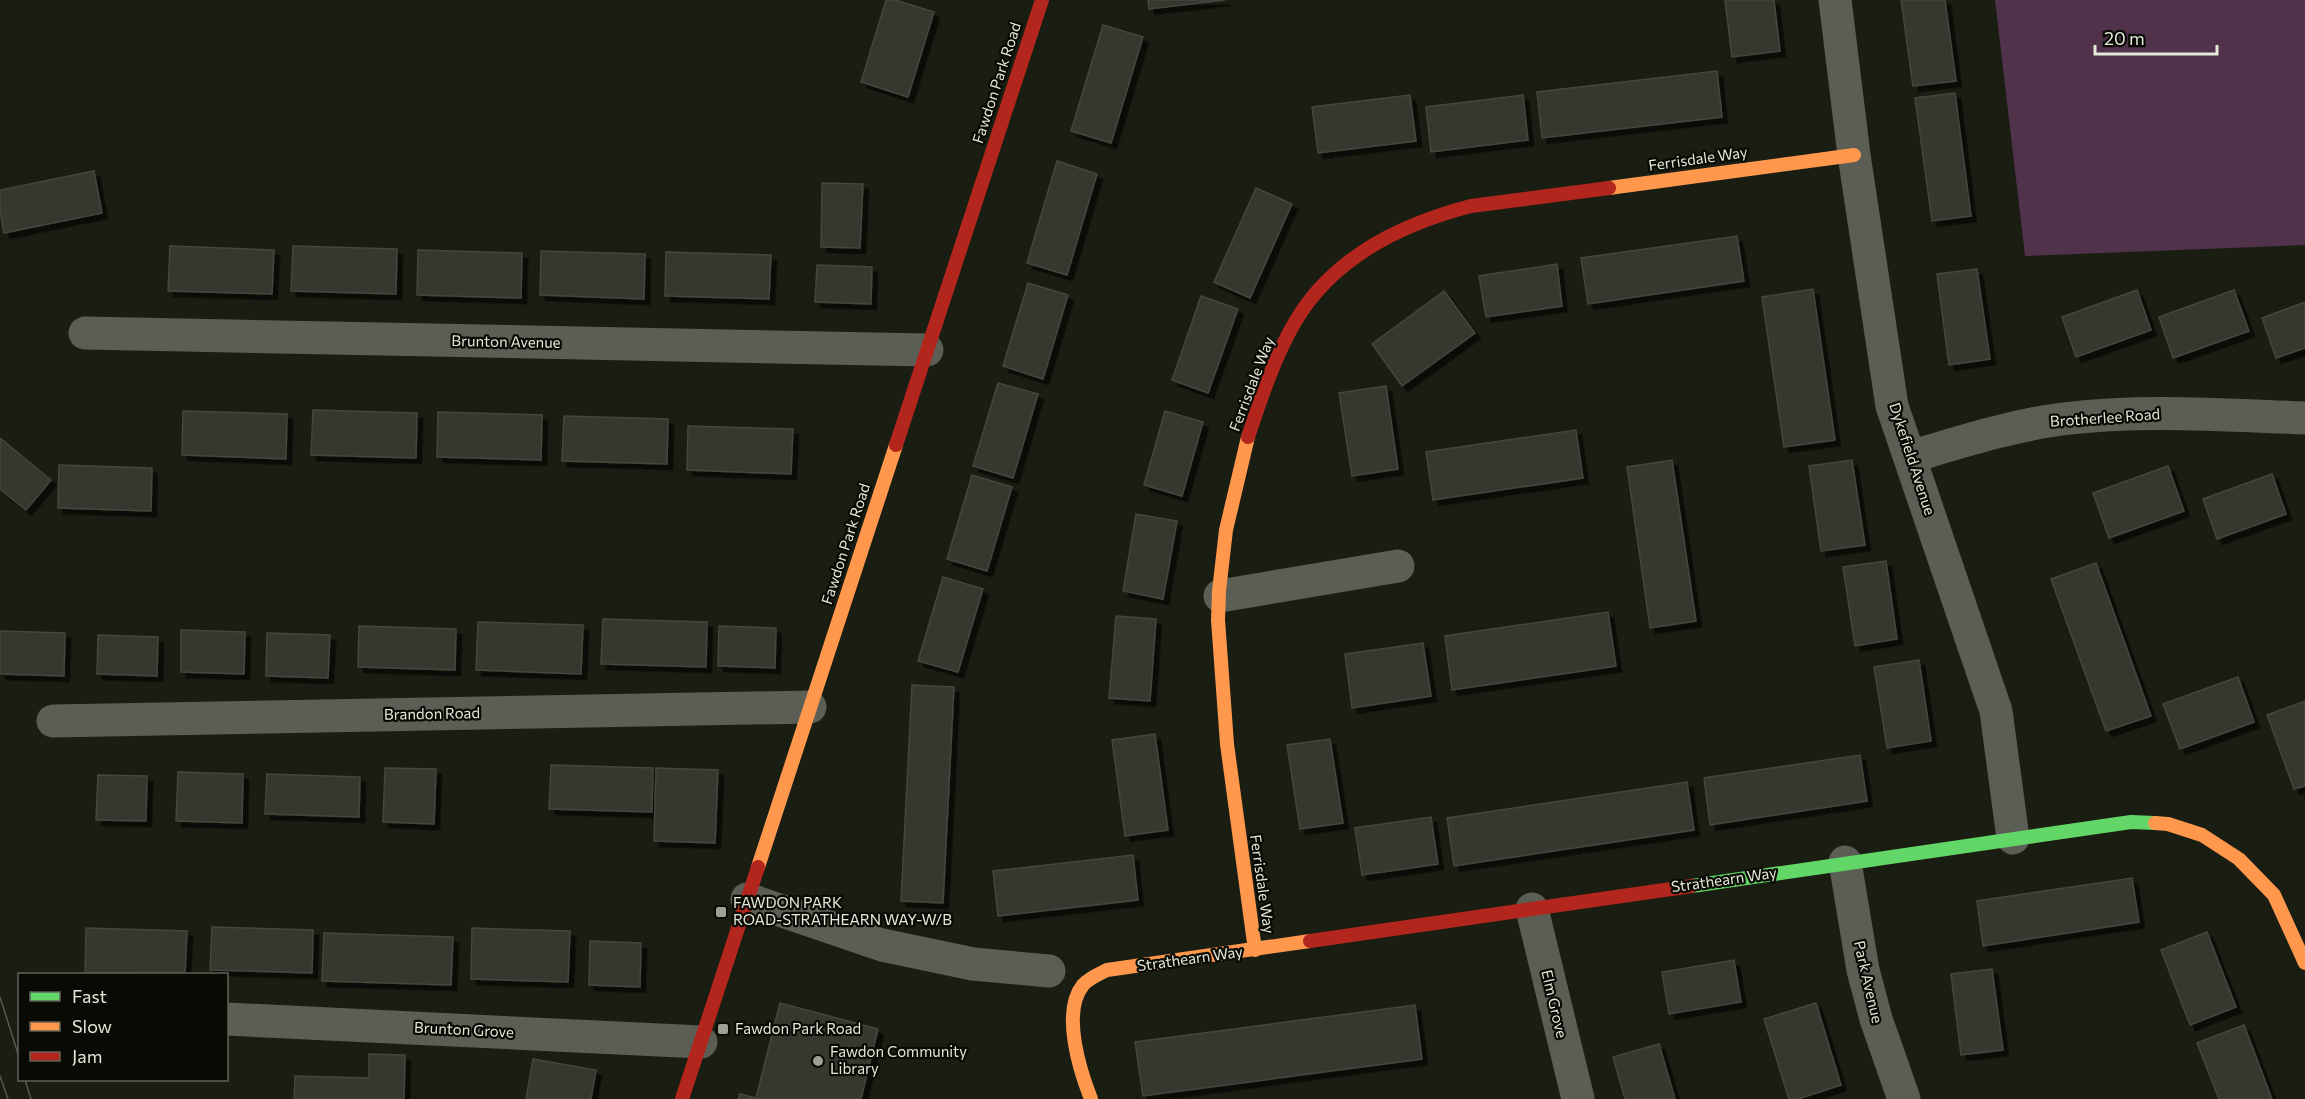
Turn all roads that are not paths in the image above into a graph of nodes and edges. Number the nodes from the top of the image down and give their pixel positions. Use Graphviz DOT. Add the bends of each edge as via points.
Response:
graph roads {
  1 [pos="1042,0"];
  2 [pos="1835,0"];
  3 [pos="1854,155"];
  4 [pos="85,333"];
  5 [pos="927,350"];
  6 [pos="2305,418"];
  7 [pos="1911,457"];
  8 [pos="1398,566"];
  9 [pos="1220,596"];
  10 [pos="810,706"];
  11 [pos="53,721"];
  12 [pos="2013,838"];
  13 [pos="1845,862"];
  14 [pos="747,899"];
  15 [pos="1532,909"];
  16 [pos="1255,950"];
  17 [pos="2305,963"];
  18 [pos="1050,970"];
  19 [pos="228,1019"];
  20 [pos="701,1042"];
  21 [pos="682,1099"];
  22 [pos="1091,1099"];
  23 [pos="1578,1099"];
  24 [pos="1904,1099"];
  1 -- 5 [label="street, Fawdon Park Road"];
  2 -- 3 [label="street, Dykefield Avenue"];
  3 -- 7 [label="street, Dykefield Avenue" via="1892,405"];
  3 -- 9 [label="street, Ferrisdale Way" via="1471,206 1433,215 1356,256 1329,279 1299,316 1278,357 1240,465"];
  4 -- 5 [label="street, Brunton Avenue"];
  5 -- 10 [label="street, Fawdon Park Road"];
  6 -- 7 [label="street, Brotherlee Road" via="2116,414 2061,419"];
  7 -- 12 [label="street, Dykefield Avenue" via="1996,711"];
  8 -- 9 [label="street"];
  9 -- 16 [label="street, Ferrisdale Way" via="1223,702"];
  10 -- 11 [label="street, Brandon Road"];
  10 -- 14 [label="street, Fawdon Park Road"];
  12 -- 13 [label="street, Strathearn Way"];
  12 -- 17 [label="street, Strathearn Way" via="2130,822 2168,824 2202,835 2239,859 2274,895"];
  13 -- 15 [label="street, Strathearn Way"];
  13 -- 24 [label="street, Park Avenue" via="1863,970"];
  14 -- 18 [label="street" via="882,945 973,964"];
  14 -- 20 [label="street, Fawdon Park Road"];
  15 -- 16 [label="street, Strathearn Way"];
  15 -- 23 [label="street, Elm Grove"];
  16 -- 22 [label="street, Strathearn Way" via="1107,970 1082,986 1073,1016 1082,1078"];
  19 -- 20 [label="street, Brunton Grove"];
  20 -- 21 [label="street, Fawdon Park Road"];
}
